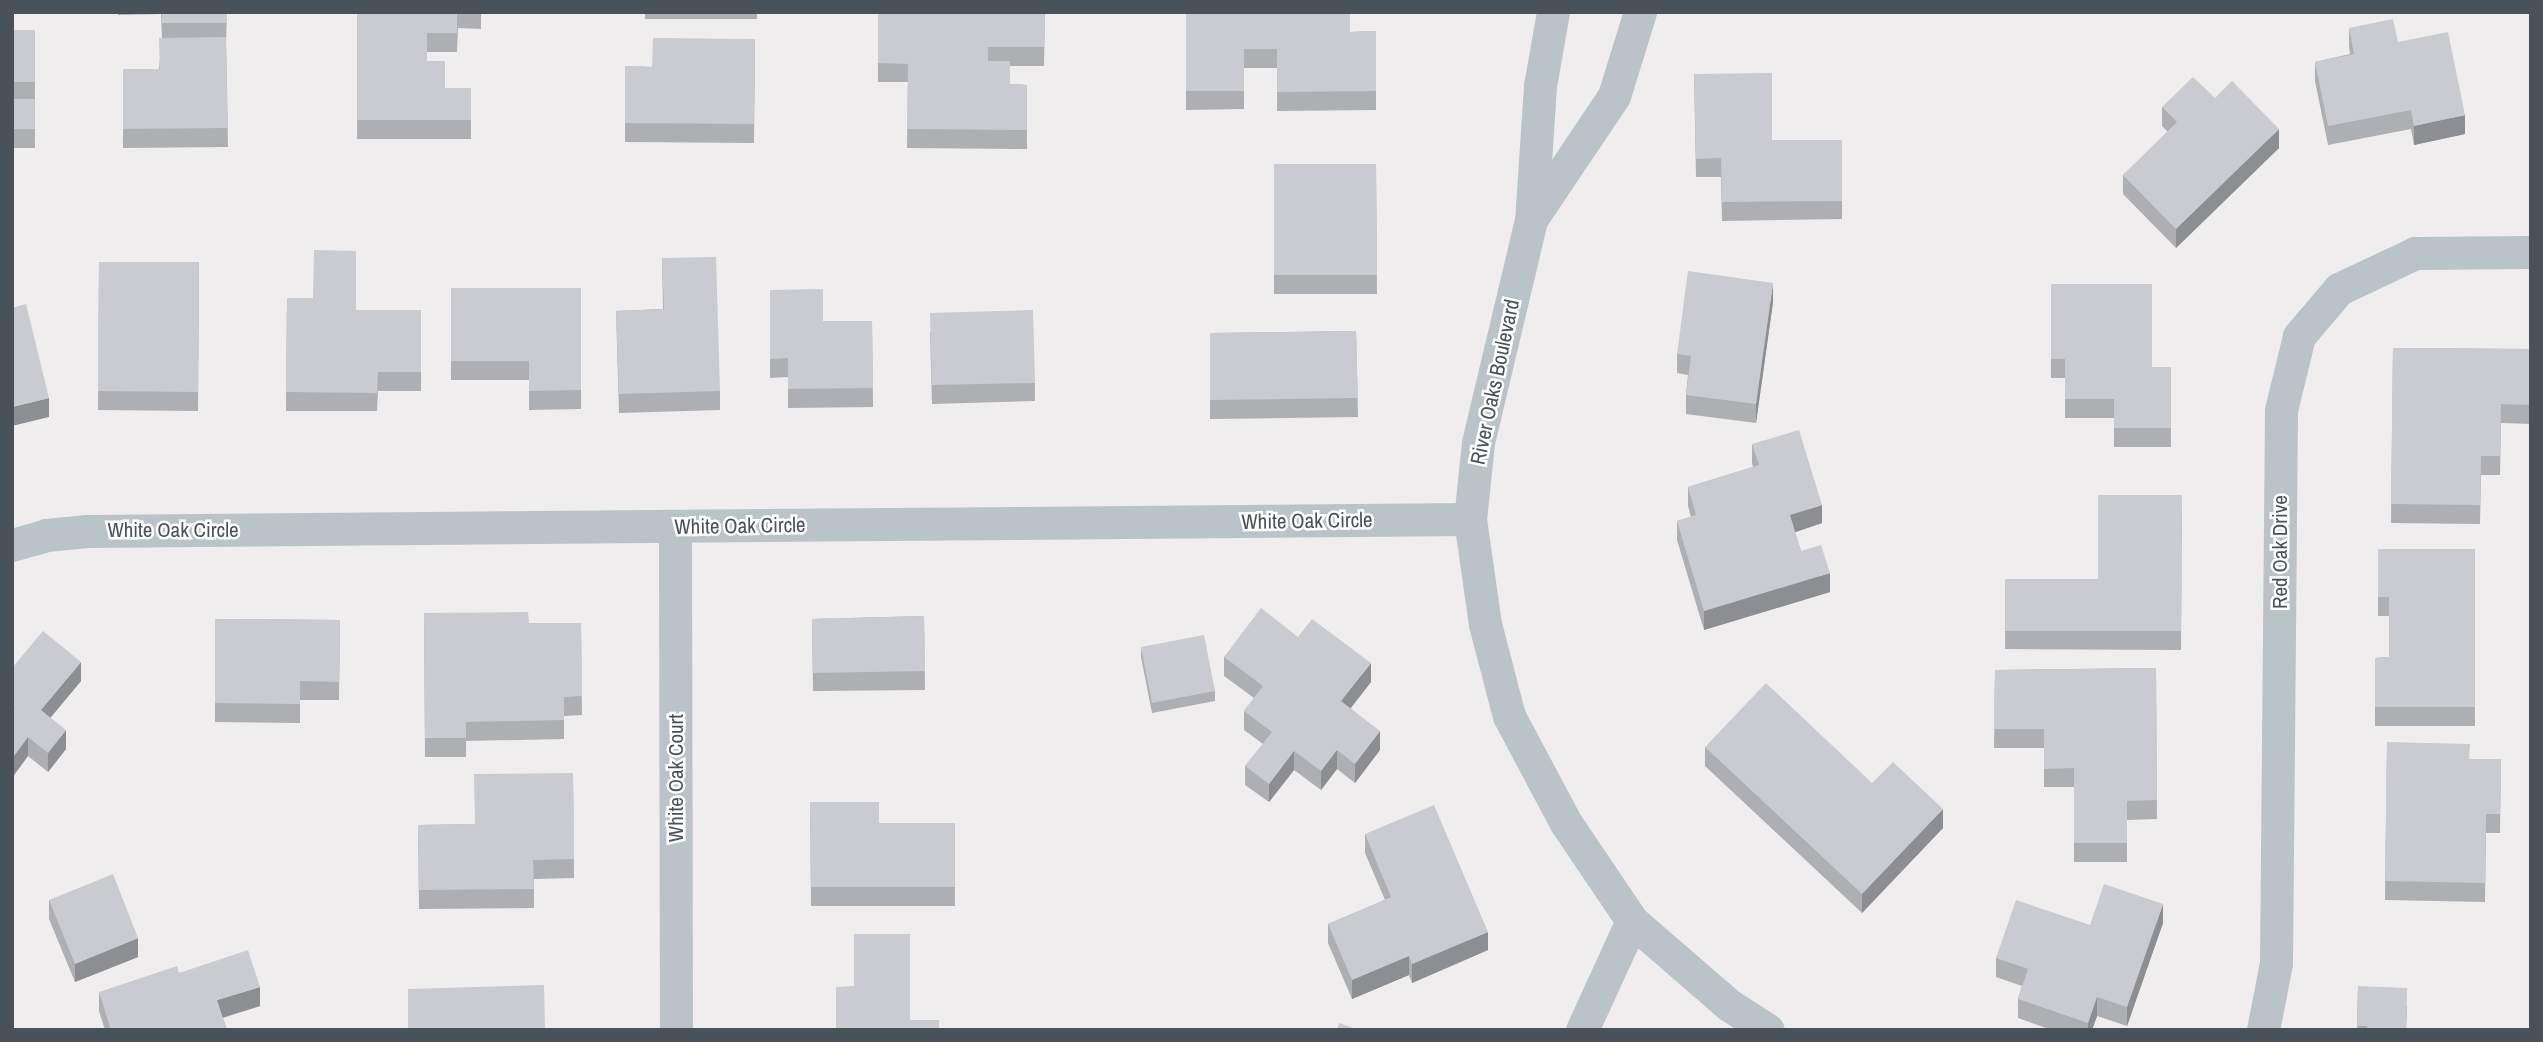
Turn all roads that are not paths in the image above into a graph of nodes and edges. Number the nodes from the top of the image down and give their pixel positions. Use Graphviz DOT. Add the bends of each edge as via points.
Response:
graph roads {
  1 [pos="1553,12"];
  2 [pos="1640,12"];
  3 [pos="1531,220"];
  4 [pos="2531,252"];
  5 [pos="1470,519"];
  6 [pos="675,527"];
  7 [pos="12,545"];
  8 [pos="1632,921"];
  9 [pos="677,1030"];
  10 [pos="1582,1030"];
  11 [pos="1768,1030"];
  12 [pos="2263,1030"];
  1 -- 3 [label="street, River Oaks Boulevard" via="1541,86"];
  2 -- 3 [label="street, River Oaks Boulevard" via="1614,96"];
  3 -- 5 [label="street, River Oaks Boulevard" via="1478,443"];
  4 -- 12 [label="street, Red Oak Drive" via="2414,253 2339,289 2299,336 2281,410 2276,963"];
  5 -- 6 [label="street, White Oak Circle"];
  5 -- 8 [label="street, River Oaks Boulevard" via="1485,624 1509,716 1566,823"];
  6 -- 7 [label="street, White Oak Circle" via="88,531 46,535"];
  6 -- 9 [label="street, White Oak Court"];
  8 -- 10 [label="street"];
  8 -- 11 [label="street, River Oaks Boulevard" via="1729,1005"];
}
